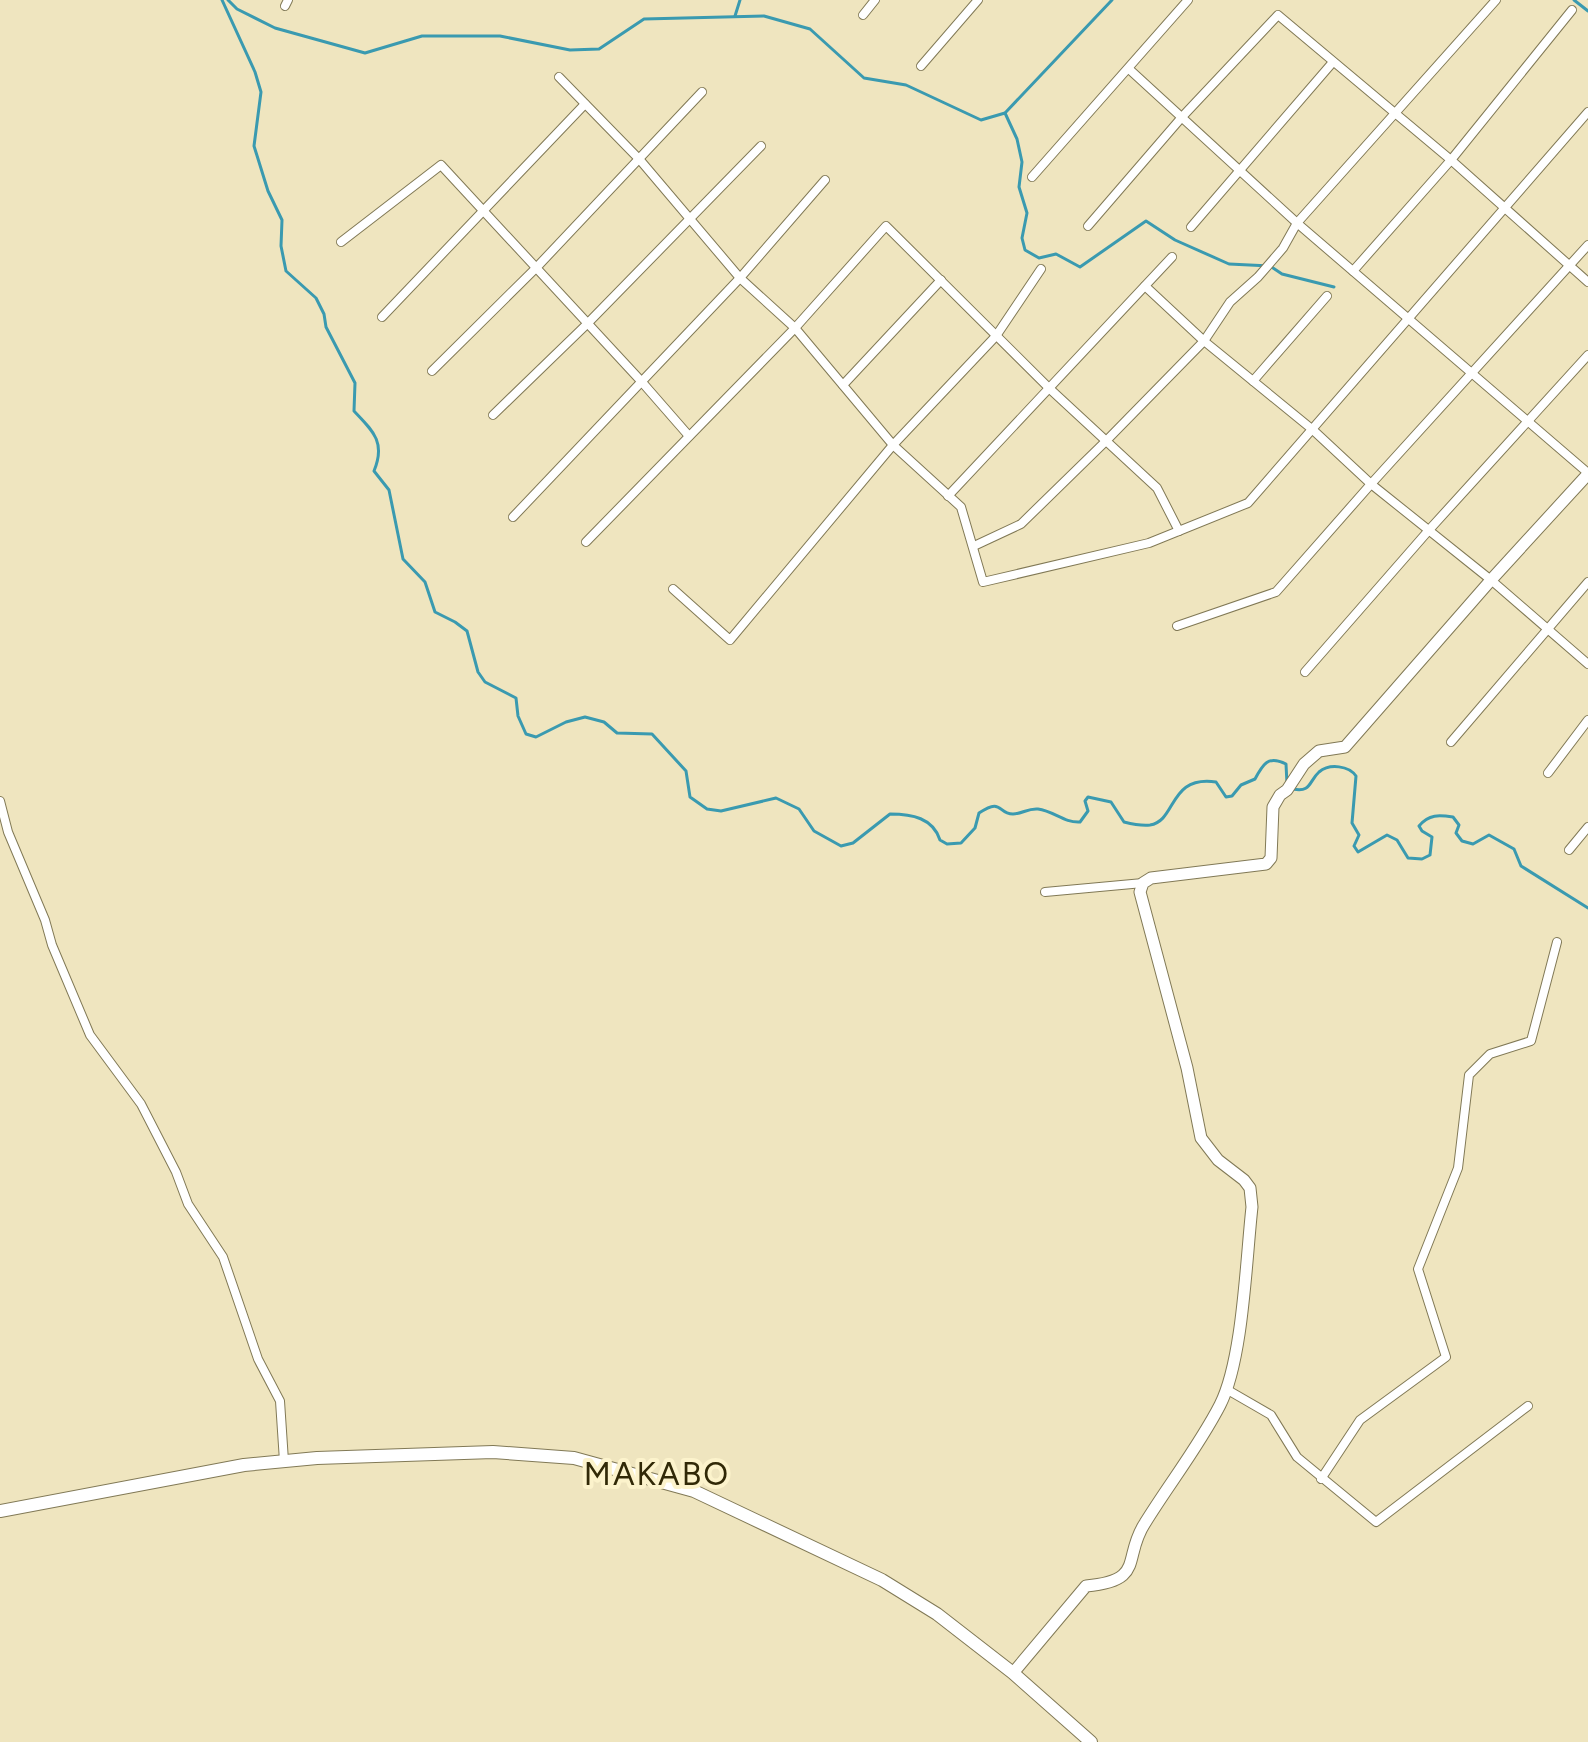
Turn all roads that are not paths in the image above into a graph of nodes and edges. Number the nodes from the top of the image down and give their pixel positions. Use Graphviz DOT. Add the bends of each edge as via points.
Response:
graph roads {
  1 [pos="875,0"];
  2 [pos="978,0"];
  3 [pos="1188,0"];
  4 [pos="1496,0"];
  5 [pos="1572,10"];
  6 [pos="863,15"];
  7 [pos="1333,62"];
  8 [pos="921,66"];
  9 [pos="1129,69"];
  10 [pos="559,77"];
  11 [pos="702,92"];
  12 [pos="585,104"];
  13 [pos="1588,112"];
  14 [pos="1395,114"];
  15 [pos="1182,117"];
  16 [pos="761,146"];
  17 [pos="640,160"];
  18 [pos="1451,160"];
  19 [pos="1241,171"];
  20 [pos="1032,177"];
  21 [pos="825,180"];
  22 [pos="1504,207"];
  23 [pos="484,212"];
  24 [pos="688,219"];
  25 [pos="1297,223"];
  26 [pos="1088,226"];
  27 [pos="1191,227"];
  28 [pos="341,242"];
  29 [pos="1588,245"];
  30 [pos="1172,257"];
  31 [pos="1570,266"];
  32 [pos="536,268"];
  33 [pos="1041,269"];
  34 [pos="1353,271"];
  35 [pos="740,278"];
  36 [pos="941,280"];
  37 [pos="1588,282"];
  38 [pos="1145,286"];
  39 [pos="1327,296"];
  40 [pos="382,317"];
  41 [pos="1409,320"];
  42 [pos="587,324"];
  43 [pos="795,328"];
  44 [pos="996,336"];
  45 [pos="1204,341"];
  46 [pos="1588,355"];
  47 [pos="432,371"];
  48 [pos="1473,372"];
  49 [pos="641,381"];
  50 [pos="1253,381"];
  51 [pos="843,385"];
  52 [pos="1050,389"];
  53 [pos="493,415"];
  54 [pos="1528,422"];
  55 [pos="1313,430"];
  56 [pos="689,436"];
  57 [pos="1106,441"];
  58 [pos="893,445"];
  59 [pos="1588,473"];
  60 [pos="1371,484"];
  61 [pos="948,496"];
  62 [pos="513,517"];
  63 [pos="1429,530"];
  64 [pos="1179,531"];
  65 [pos="586,542"];
  66 [pos="974,546"];
  67 [pos="1491,580"];
  68 [pos="1588,582"];
  69 [pos="673,589"];
  70 [pos="1177,626"];
  71 [pos="1547,629"];
  72 [pos="1588,664"];
  73 [pos="1305,672"];
  74 [pos="1588,720"];
  75 [pos="1451,742"];
  76 [pos="1548,773"];
  77 [pos="0,801"];
  78 [pos="1588,827"];
  79 [pos="1569,850"];
  80 [pos="1143,883"];
  81 [pos="1045,892"];
  82 [pos="1557,942"];
  83 [pos="1226,1389"];
  84 [pos="1528,1406"];
  85 [pos="284,1461"];
  86 [pos="1321,1479"];
  87 [pos="0,1511"];
  88 [pos="1013,1673"];
  89 [pos="1091,1742"];
  1 -- 6 [label="street"];
  2 -- 8 [label="street"];
  3 -- 9 [label="street"];
  4 -- 14 [label="street"];
  5 -- 18 [label="street"];
  7 -- 14 [label="street"];
  7 -- 15 [label="street" via="1278,15"];
  7 -- 19 [label="street"];
  9 -- 15 [label="street"];
  9 -- 20 [label="street"];
  10 -- 12 [label="street"];
  11 -- 17 [label="street"];
  12 -- 17 [label="street"];
  12 -- 23 [label="street"];
  13 -- 22 [label="street"];
  14 -- 18 [label="street"];
  14 -- 25 [label="street"];
  15 -- 19 [label="street"];
  15 -- 26 [label="street"];
  16 -- 24 [label="street"];
  17 -- 24 [label="street"];
  17 -- 32 [label="street"];
  18 -- 22 [label="street"];
  18 -- 34 [label="street"];
  19 -- 25 [label="street"];
  19 -- 27 [label="street"];
  21 -- 35 [label="street"];
  22 -- 31 [label="street"];
  22 -- 41 [label="street"];
  23 -- 28 [label="street" via="441,165"];
  23 -- 32 [label="street"];
  23 -- 40 [label="street"];
  24 -- 35 [label="street"];
  24 -- 42 [label="street"];
  25 -- 34 [label="street"];
  25 -- 45 [label="street" via="1283,248 1230,302"];
  29 -- 31 [label="street"];
  30 -- 38 [label="street"];
  31 -- 37 [label="street"];
  31 -- 48 [label="street"];
  32 -- 42 [label="street"];
  32 -- 47 [label="street"];
  33 -- 44 [label="street"];
  34 -- 41 [label="street"];
  35 -- 43 [label="street"];
  35 -- 49 [label="street"];
  36 -- 43 [label="street" via="886,226"];
  36 -- 44 [label="street"];
  36 -- 51 [label="street"];
  38 -- 45 [label="street"];
  38 -- 52 [label="street"];
  39 -- 50 [label="street"];
  41 -- 48 [label="street"];
  41 -- 55 [label="street"];
  42 -- 49 [label="street"];
  42 -- 53 [label="street"];
  43 -- 51 [label="street"];
  43 -- 56 [label="street"];
  44 -- 52 [label="street"];
  44 -- 58 [label="street"];
  45 -- 50 [label="street"];
  45 -- 57 [label="street"];
  46 -- 54 [label="street"];
  48 -- 54 [label="street"];
  48 -- 60 [label="street"];
  49 -- 56 [label="street"];
  49 -- 62 [label="street"];
  50 -- 55 [label="street"];
  51 -- 58 [label="street"];
  52 -- 57 [label="street"];
  52 -- 61 [label="street"];
  54 -- 59 [label="street"];
  54 -- 63 [label="street"];
  55 -- 60 [label="street"];
  55 -- 64 [label="street" via="1248,503"];
  56 -- 65 [label="street"];
  57 -- 64 [label="street" via="1157,488"];
  57 -- 66 [label="street" via="1021,524"];
  58 -- 61 [label="street"];
  58 -- 69 [label="street" via="730,640"];
  59 -- 67 [label="street"];
  60 -- 63 [label="street"];
  60 -- 70 [label="street" via="1276,592"];
  61 -- 66 [label="street" via="961,507"];
  63 -- 67 [label="street"];
  63 -- 73 [label="street"];
  64 -- 66 [label="street" via="1149,543 983,582"];
  67 -- 71 [label="street"];
  67 -- 80 [label="street" via="1345,747 1319,751 1304,764 1273,807 1271,858 1266,864"];
  68 -- 71 [label="street"];
  71 -- 72 [label="street"];
  71 -- 75 [label="street"];
  74 -- 76 [label="street"];
  77 -- 85 [label="street" via="90,1035 141,1104 188,1204 223,1257 258,1359 280,1401"];
  78 -- 79 [label="street"];
  80 -- 81 [label="street"];
  80 -- 83 [label="street" via="1140,892 1201,1138 1250,1188 1237,1340"];
  82 -- 86 [label="street" via="1531,1041 1490,1054 1469,1075 1458,1168 1418,1269 1446,1357 1360,1420"];
  83 -- 86 [label="street" via="1271,1415 1297,1457"];
  83 -- 88 [label="street" via="1140,1530 1132,1564 1108,1585 1086,1586"];
  84 -- 86 [label="street" via="1376,1522"];
  85 -- 87 [label="main road"];
  85 -- 88 [label="main road" via="493,1452 574,1458 694,1491 882,1580 937,1614"];
  88 -- 89 [label="main road"];
}
